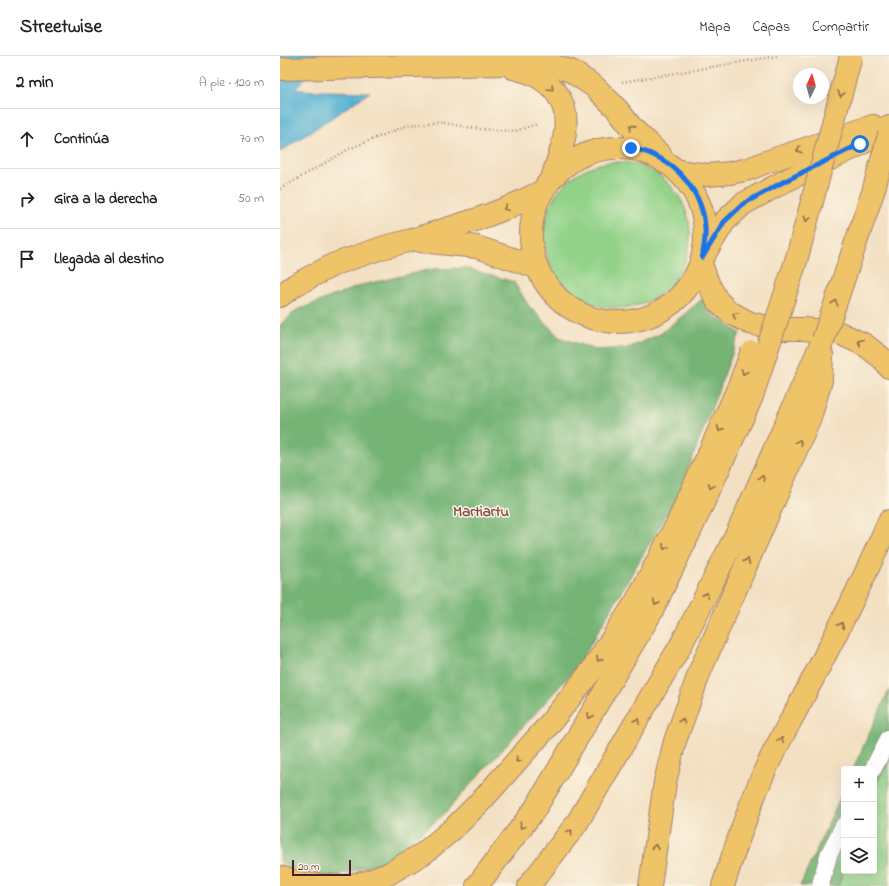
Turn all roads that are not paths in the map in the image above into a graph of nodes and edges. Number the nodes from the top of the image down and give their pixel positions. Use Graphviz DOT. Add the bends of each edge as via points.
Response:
graph roads {
  1 [pos="851,56"];
  2 [pos="490,64"];
  3 [pos="280,69"];
  4 [pos="889,120"];
  5 [pos="889,127"];
  6 [pos="889,135"];
  7 [pos="674,168"];
  8 [pos="547,183"];
  9 [pos="412,240"];
  10 [pos="702,261"];
  11 [pos="536,267"];
  12 [pos="280,296"];
  13 [pos="889,367"];
  14 [pos="743,396"];
  15 [pos="800,415"];
  16 [pos="889,521"];
  17 [pos="889,738"];
  18 [pos="875,766"];
  19 [pos="841,831"];
  20 [pos="280,877"];
  21 [pos="339,886"];
  22 [pos="346,886"];
  23 [pos="477,886"];
  24 [pos="530,886"];
  25 [pos="650,886"];
  26 [pos="724,886"];
  27 [pos="820,886"];
  1 -- 14 [label="main road, one-way, bridge" via="796,261 776,290"];
  2 -- 3 [label="main road"];
  7 -- 2 [label="main road, one-way" via="633,129 595,87 571,71 545,63"];
  2 -- 8 [label="main road, one-way" via="536,75 556,92 562,103 566,117 565,134"];
  4 -- 7 [label="main road, one-way" via="730,173 708,175"];
  5 -- 10 [label="main road" via="743,204 724,222"];
  15 -- 6 [label="main road, one-way, bridge" via="873,192"];
  7 -- 8 [label="main road" via="651,154 631,148 610,148 589,152 570,161"];
  7 -- 10 [label="main road" via="688,183 702,210 705,242"];
  8 -- 9 [label="main road, one-way" via="507,208"];
  8 -- 11 [label="main road" via="534,210 530,229"];
  9 -- 11 [label="main road" via="477,247"];
  9 -- 12 [label="main road" via="335,264"];
  10 -- 11 [label="main road" via="691,283 677,299 660,312 640,319 619,322 598,320 578,313 560,301 546,286"];
  13 -- 10 [label="main road, one-way" via="865,345 837,332 776,329 750,323 729,312 717,300 708,283"];
  14 -- 22 [label="main road, one-way" via="636,602 592,670 547,727 483,799 424,853 388,874"];
  14 -- 23 [label="main road, one-way" via="692,527 651,614 535,809"];
  24 -- 15 [label="main road, one-way" via="577,823 682,643"];
  25 -- 15 [label="main road, one-way" via="665,782 675,741"];
  26 -- 16 [label="main road, one-way" via="763,774 839,629"];
  17 -- 18 [label="street"];
  19 -- 27 [label="street" via="829,854"];
  20 -- 21 [label="main road" via="304,884"];
}
